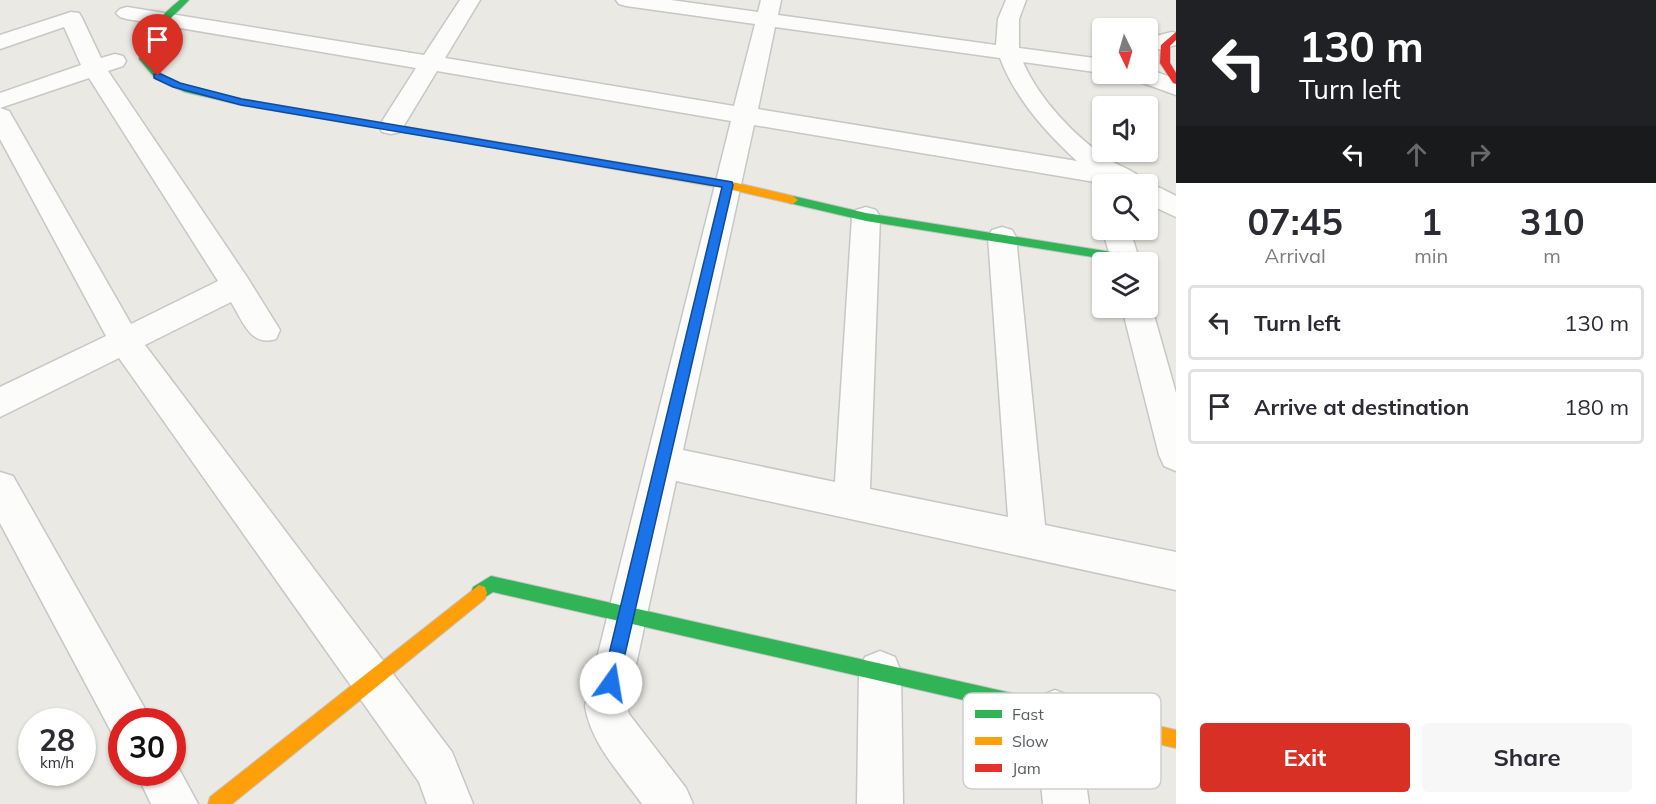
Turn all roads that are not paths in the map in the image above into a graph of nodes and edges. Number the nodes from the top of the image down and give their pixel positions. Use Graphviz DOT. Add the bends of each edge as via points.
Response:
graph roads {
  1 [pos="185,0"];
  2 [pos="470,0"];
  3 [pos="626,0"];
  4 [pos="1016,0"];
  5 [pos="780,6"];
  6 [pos="127,13"];
  7 [pos="162,19"];
  8 [pos="1007,37"];
  9 [pos="1174,37"];
  10 [pos="0,42"];
  11 [pos="1158,42"];
  12 [pos="431,63"];
  13 [pos="1092,63"];
  14 [pos="104,65"];
  15 [pos="1158,79"];
  16 [pos="1176,81"];
  17 [pos="1176,88"];
  18 [pos="0,100"];
  19 [pos="744,115"];
  20 [pos="0,116"];
  21 [pos="391,126"];
  22 [pos="1101,174"];
  23 [pos="728,185"];
  24 [pos="1158,198"];
  25 [pos="1176,207"];
  26 [pos="866,217"];
  27 [pos="1002,237"];
  28 [pos="1092,254"];
  29 [pos="237,285"];
  30 [pos="1140,318"];
  31 [pos="265,330"];
  32 [pos="125,342"];
  33 [pos="0,403"];
  34 [pos="1176,455"];
  35 [pos="663,462"];
  36 [pos="0,488"];
  37 [pos="852,502"];
  38 [pos="1028,540"];
  39 [pos="1176,571"];
  40 [pos="627,614"];
  41 [pos="880,672"];
  42 [pos="371,681"];
  43 [pos="974,693"];
  44 [pos="121,708"];
  45 [pos="1161,736"];
  46 [pos="1176,739"];
  47 [pos="165,786"];
  48 [pos="1064,789"];
  49 [pos="175,804"];
  50 [pos="218,804"];
  51 [pos="450,804"];
  52 [pos="670,804"];
  53 [pos="880,804"];
  54 [pos="1066,804"];
  1 -- 7 [label="street"];
  2 -- 12 [label="street"];
  3 -- 5 [label="street"];
  4 -- 8 [label="street"];
  5 -- 8 [label="street"];
  5 -- 19 [label="street"];
  6 -- 7 [label="street"];
  7 -- 12 [label="street"];
  7 -- 21 [label="street" via="144,44 144,59 158,76 177,85 241,102"];
  8 -- 13 [label="street"];
  8 -- 22 [label="street" via="1029,94"];
  9 -- 11 [label="street"];
  9 -- 16 [label="street" via="1166,45 1166,63"];
  10 -- 14 [label="street" via="71,18"];
  12 -- 19 [label="street"];
  12 -- 21 [label="street"];
  14 -- 18 [label="street"];
  14 -- 29 [label="street"];
  15 -- 17 [label="street"];
  19 -- 22 [label="street"];
  19 -- 23 [label="street"];
  20 -- 32 [label="street"];
  21 -- 23 [label="street"];
  23 -- 26 [label="street"];
  23 -- 35 [label="street"];
  24 -- 25 [label="street"];
  26 -- 27 [label="street"];
  26 -- 37 [label="street"];
  27 -- 28 [label="street"];
  27 -- 38 [label="street"];
  29 -- 31 [label="street"];
  29 -- 32 [label="street"];
  30 -- 34 [label="street"];
  32 -- 33 [label="street"];
  32 -- 42 [label="street"];
  35 -- 37 [label="street"];
  35 -- 40 [label="street"];
  36 -- 44 [label="street"];
  37 -- 38 [label="street"];
  38 -- 39 [label="street"];
  40 -- 41 [label="street"];
  40 -- 42 [label="street" via="491,584"];
  40 -- 52 [label="street" via="606,706 609,723"];
  41 -- 43 [label="street"];
  41 -- 53 [label="street"];
  42 -- 50 [label="street"];
  42 -- 51 [label="street" via="436,768"];
  45 -- 46 [label="street"];
  47 -- 49 [label="street"];
  48 -- 54 [label="street"];
}
